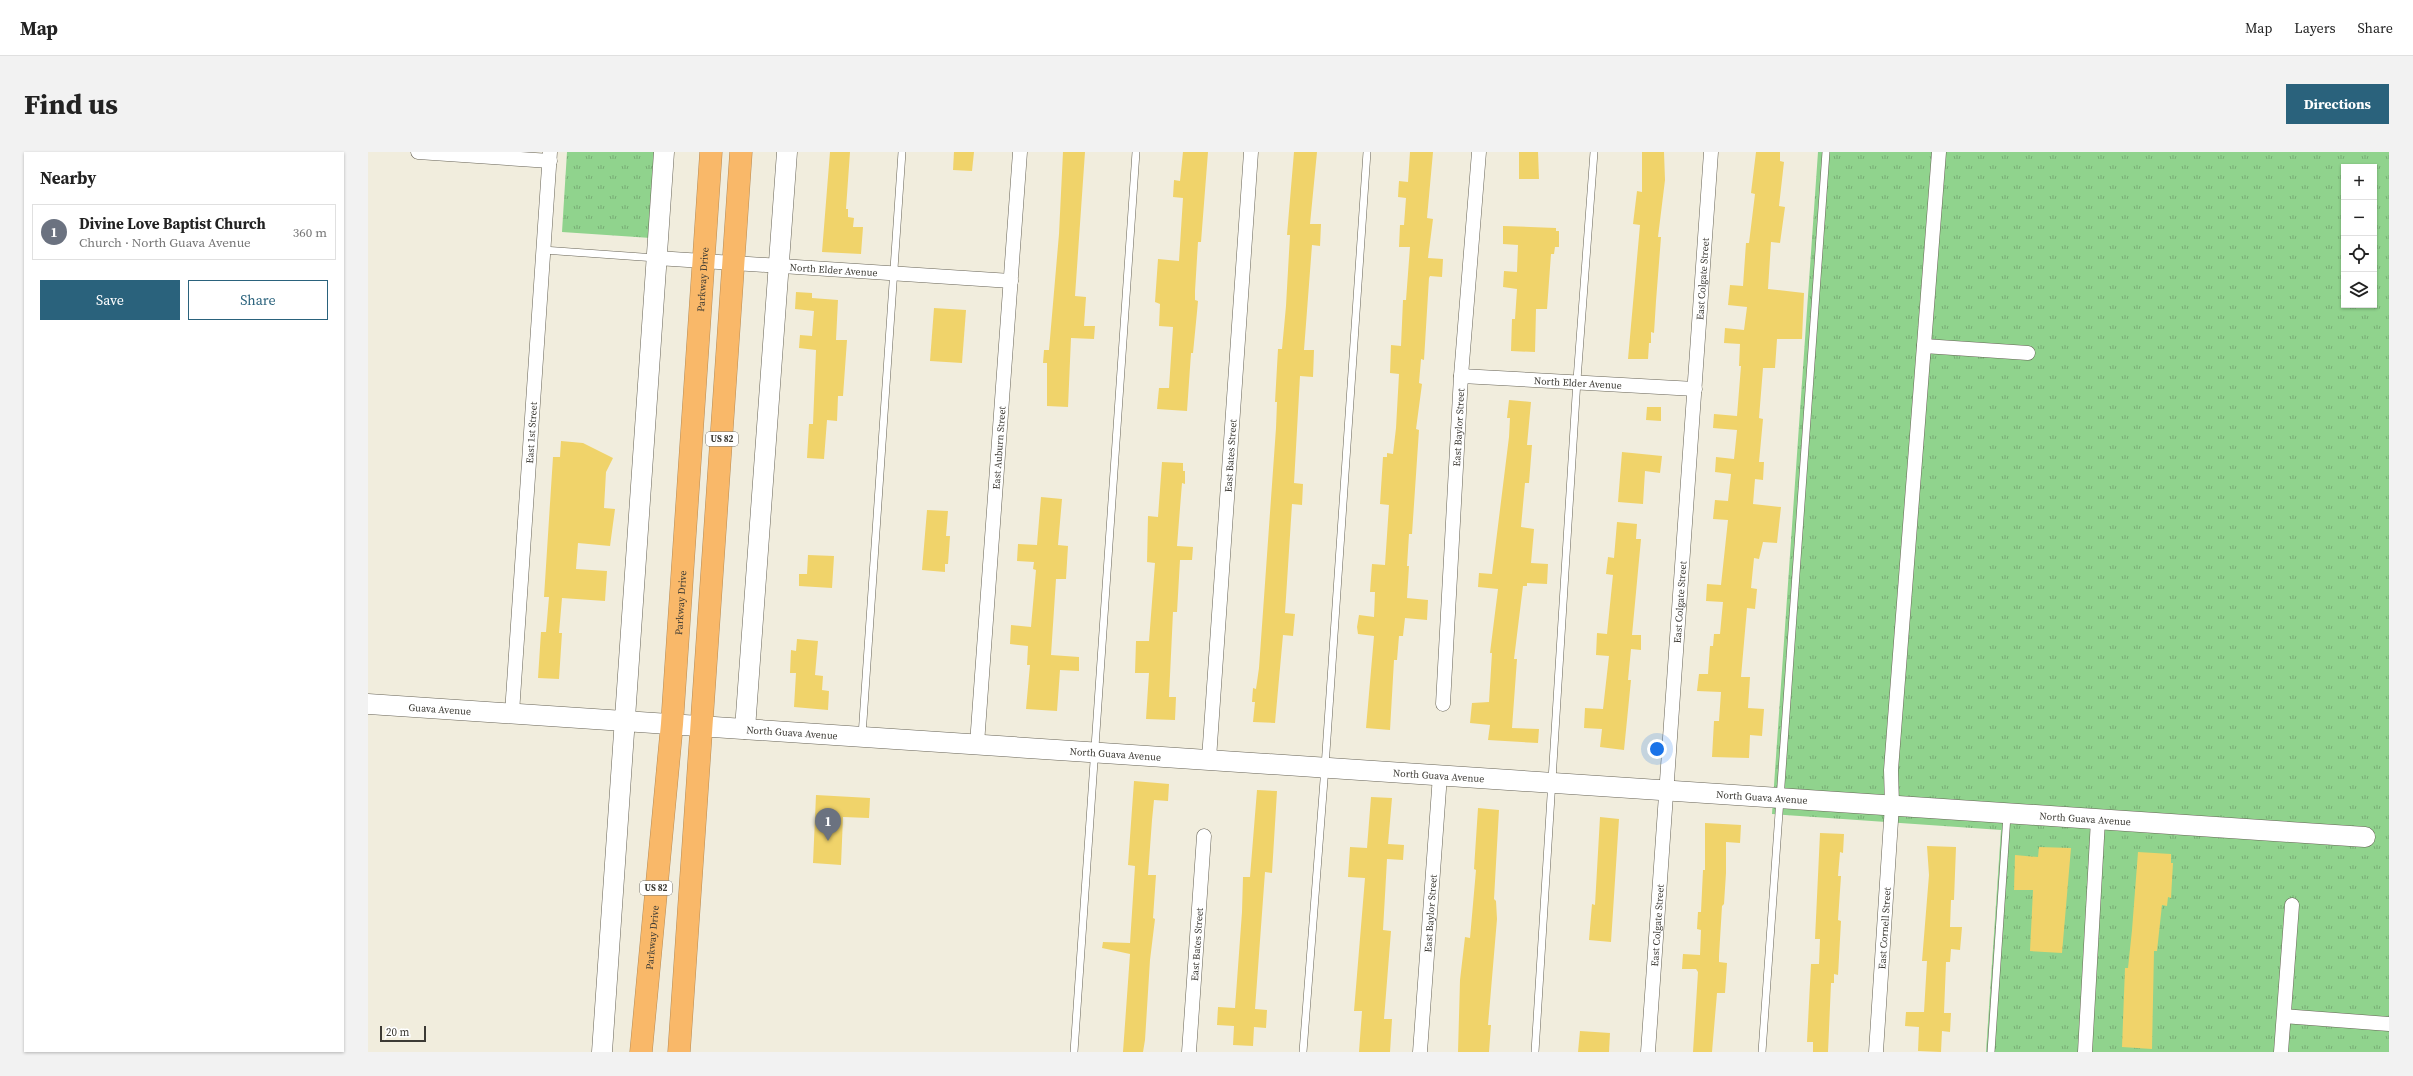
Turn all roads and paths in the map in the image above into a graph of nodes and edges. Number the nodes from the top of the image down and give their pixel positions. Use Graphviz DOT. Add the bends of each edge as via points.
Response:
graph roads {
  1 [pos="418,152"];
  2 [pos="664,152"];
  3 [pos="711,152"];
  4 [pos="741,152"];
  5 [pos="787,152"];
  6 [pos="902,152"];
  7 [pos="1020,152"];
  8 [pos="1136,152"];
  9 [pos="1251,152"];
  10 [pos="1367,152"];
  11 [pos="1479,152"];
  12 [pos="1594,152"];
  13 [pos="1711,152"];
  14 [pos="1826,152"];
  15 [pos="1939,152"];
  16 [pos="442,153"];
  17 [pos="550,156"];
  18 [pos="543,250"];
  19 [pos="657,258"];
  20 [pos="704,261"];
  21 [pos="734,263"];
  22 [pos="779,266"];
  23 [pos="893,274"];
  24 [pos="1011,281"];
  25 [pos="1924,346"];
  26 [pos="2028,353"];
  27 [pos="1461,376"];
  28 [pos="1577,380"];
  29 [pos="1695,388"];
  30 [pos="368,704"];
  31 [pos="1443,704"];
  32 [pos="512,713"];
  33 [pos="626,721"];
  34 [pos="672,724"];
  35 [pos="702,726"];
  36 [pos="745,729"];
  37 [pos="862,737"];
  38 [pos="977,744"];
  39 [pos="1095,752"];
  40 [pos="1209,759"];
  41 [pos="1325,767"];
  42 [pos="1440,775"];
  43 [pos="1553,783"];
  44 [pos="1666,790"];
  45 [pos="1780,798"];
  46 [pos="1892,805"];
  47 [pos="2008,813"];
  48 [pos="2098,820"];
  49 [pos="1204,836"];
  50 [pos="2365,837"];
  51 [pos="2292,905"];
  52 [pos="2284,1016"];
  53 [pos="2389,1024"];
  54 [pos="602,1052"];
  55 [pos="641,1052"];
  56 [pos="679,1052"];
  57 [pos="1074,1052"];
  58 [pos="1189,1052"];
  59 [pos="1303,1052"];
  60 [pos="1420,1052"];
  61 [pos="1535,1052"];
  62 [pos="1648,1052"];
  63 [pos="1762,1052"];
  64 [pos="1876,1052"];
  65 [pos="1991,1052"];
  66 [pos="2085,1052"];
  67 [pos="2281,1052"];
  1 -- 16 [label="street"];
  2 -- 19 [label="street"];
  3 -- 20 [label="highway, Parkway Drive / US 82"];
  4 -- 21 [label="highway, US 82"];
  5 -- 22 [label="street"];
  6 -- 23 [label="lane"];
  7 -- 24 [label="street, East Auburn Street"];
  8 -- 39 [label="lane"];
  9 -- 40 [label="street, East Bates Street"];
  10 -- 41 [label="lane"];
  11 -- 27 [label="street, East Baylor Street"];
  12 -- 28 [label="lane"];
  13 -- 29 [label="street, East Colgate Street"];
  14 -- 45 [label="lane"];
  15 -- 25 [label="street, East Cornell Street"];
  16 -- 17 [label="street"];
  17 -- 18 [label="street, East 1st Street"];
  18 -- 19 [label="lane"];
  18 -- 32 [label="street, East 1st Street"];
  19 -- 20 [label="street, North Elder Avenue"];
  19 -- 33 [label="street"];
  20 -- 21 [label="street, North Elder Avenue"];
  20 -- 34 [label="highway, Parkway Drive / US 82"];
  21 -- 22 [label="street, North Elder Avenue"];
  21 -- 35 [label="highway, US 82"];
  22 -- 23 [label="street, North Elder Avenue"];
  22 -- 36 [label="street"];
  23 -- 24 [label="street, North Elder Avenue"];
  23 -- 37 [label="lane"];
  24 -- 38 [label="street, East Auburn Street"];
  25 -- 26 [label="street"];
  25 -- 46 [label="street, East Cornell Street" via="1891,770"];
  27 -- 28 [label="street, North Elder Avenue"];
  27 -- 31 [label="street, East Baylor Street"];
  28 -- 29 [label="street, North Elder Avenue"];
  28 -- 43 [label="lane"];
  29 -- 44 [label="street, East Colgate Street"];
  30 -- 32 [label="street, Guava Avenue"];
  32 -- 33 [label="street, North Guava Avenue"];
  33 -- 34 [label="street, North Guava Avenue"];
  33 -- 54 [label="street"];
  34 -- 35 [label="street, North Guava Avenue"];
  34 -- 55 [label="highway, Parkway Drive / US 82"];
  35 -- 36 [label="street, North Guava Avenue"];
  35 -- 56 [label="highway, US 82"];
  36 -- 37 [label="street, North Guava Avenue"];
  37 -- 38 [label="street, North Guava Avenue"];
  38 -- 39 [label="street, North Guava Avenue"];
  39 -- 40 [label="street, North Guava Avenue"];
  39 -- 57 [label="lane"];
  40 -- 41 [label="street, North Guava Avenue"];
  41 -- 42 [label="street, North Guava Avenue"];
  41 -- 59 [label="lane"];
  42 -- 43 [label="street, North Guava Avenue"];
  42 -- 60 [label="street, East Baylor Street"];
  43 -- 44 [label="street, North Guava Avenue"];
  43 -- 61 [label="lane"];
  44 -- 45 [label="street, North Guava Avenue"];
  44 -- 62 [label="street, East Colgate Street"];
  45 -- 46 [label="street, North Guava Avenue"];
  45 -- 63 [label="lane"];
  46 -- 47 [label="street, North Guava Avenue"];
  46 -- 64 [label="street, East Cornell Street"];
  47 -- 48 [label="street, North Guava Avenue"];
  47 -- 65 [label="lane"];
  48 -- 50 [label="street, North Guava Avenue"];
  48 -- 66 [label="street"];
  49 -- 58 [label="street, East Bates Street"];
  51 -- 52 [label="street"];
  52 -- 53 [label="street"];
  52 -- 67 [label="street"];
}
